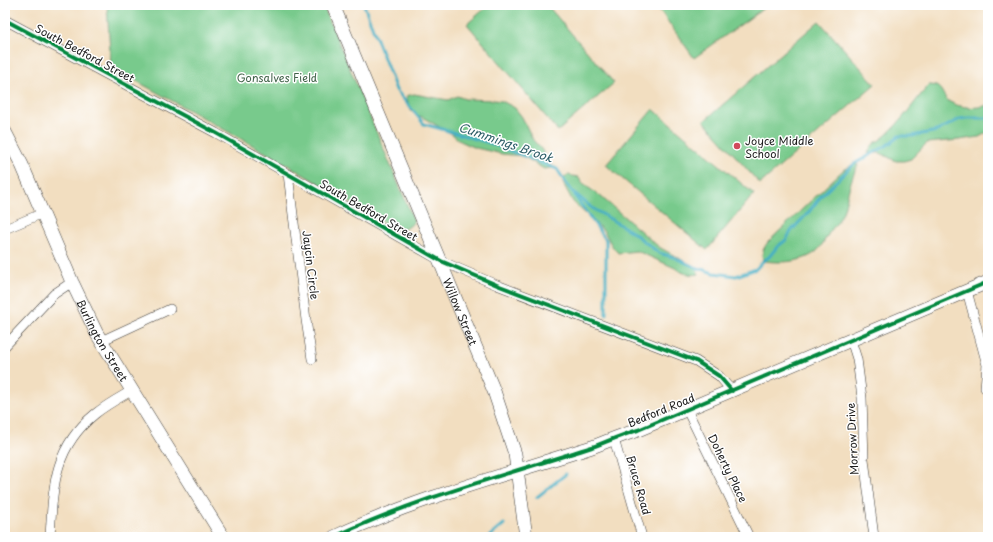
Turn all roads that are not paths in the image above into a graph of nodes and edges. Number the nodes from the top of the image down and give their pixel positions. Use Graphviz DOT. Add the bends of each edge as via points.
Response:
graph roads {
  1 [pos="333,5"];
  2 [pos="5,20"];
  3 [pos="5,132"];
  4 [pos="288,174"];
  5 [pos="43,213"];
  6 [pos="5,229"];
  7 [pos="441,261"];
  8 [pos="72,282"];
  9 [pos="988,282"];
  10 [pos="967,291"];
  11 [pos="170,309"];
  12 [pos="851,340"];
  13 [pos="101,341"];
  14 [pos="5,346"];
  15 [pos="312,359"];
  16 [pos="985,388"];
  17 [pos="131,390"];
  18 [pos="732,391"];
  19 [pos="686,410"];
  20 [pos="614,439"];
  21 [pos="517,470"];
  22 [pos="50,537"];
  23 [pos="223,537"];
  24 [pos="334,537"];
  25 [pos="526,537"];
  26 [pos="642,537"];
  27 [pos="749,537"];
  28 [pos="874,537"];
  1 -- 7 [label="street, Willow Street"];
  2 -- 4 [label="street, South Bedford Street"];
  3 -- 5 [label="street, Burlington Street"];
  4 -- 7 [label="street, South Bedford Street"];
  4 -- 15 [label="street, Jaycin Circle"];
  5 -- 6 [label="street"];
  5 -- 8 [label="street, Burlington Street"];
  7 -- 18 [label="street, South Bedford Street" via="497,286 696,361 719,376"];
  7 -- 21 [label="street, Willow Street" via="494,391 513,449"];
  8 -- 13 [label="street, Burlington Street"];
  8 -- 14 [label="street" via="54,294"];
  9 -- 10 [label="street, Bedford Road"];
  10 -- 12 [label="street, Bedford Road"];
  10 -- 16 [label="street" via="987,365"];
  11 -- 13 [label="street"];
  12 -- 18 [label="street, Bedford Road"];
  12 -- 28 [label="street, Morrow Drive" via="862,398 864,459"];
  13 -- 17 [label="street, Burlington Street"];
  17 -- 22 [label="street" via="88,420 65,450 54,485"];
  17 -- 23 [label="street, Burlington Street"];
  18 -- 19 [label="street, Bedford Road"];
  19 -- 20 [label="street, Bedford Road"];
  19 -- 27 [label="street, Doherty Place"];
  20 -- 21 [label="street, Bedford Road"];
  20 -- 26 [label="street, Bruce Road"];
  21 -- 24 [label="street, Bedford Road" via="398,510"];
  21 -- 25 [label="street, Willow Street"];
}
